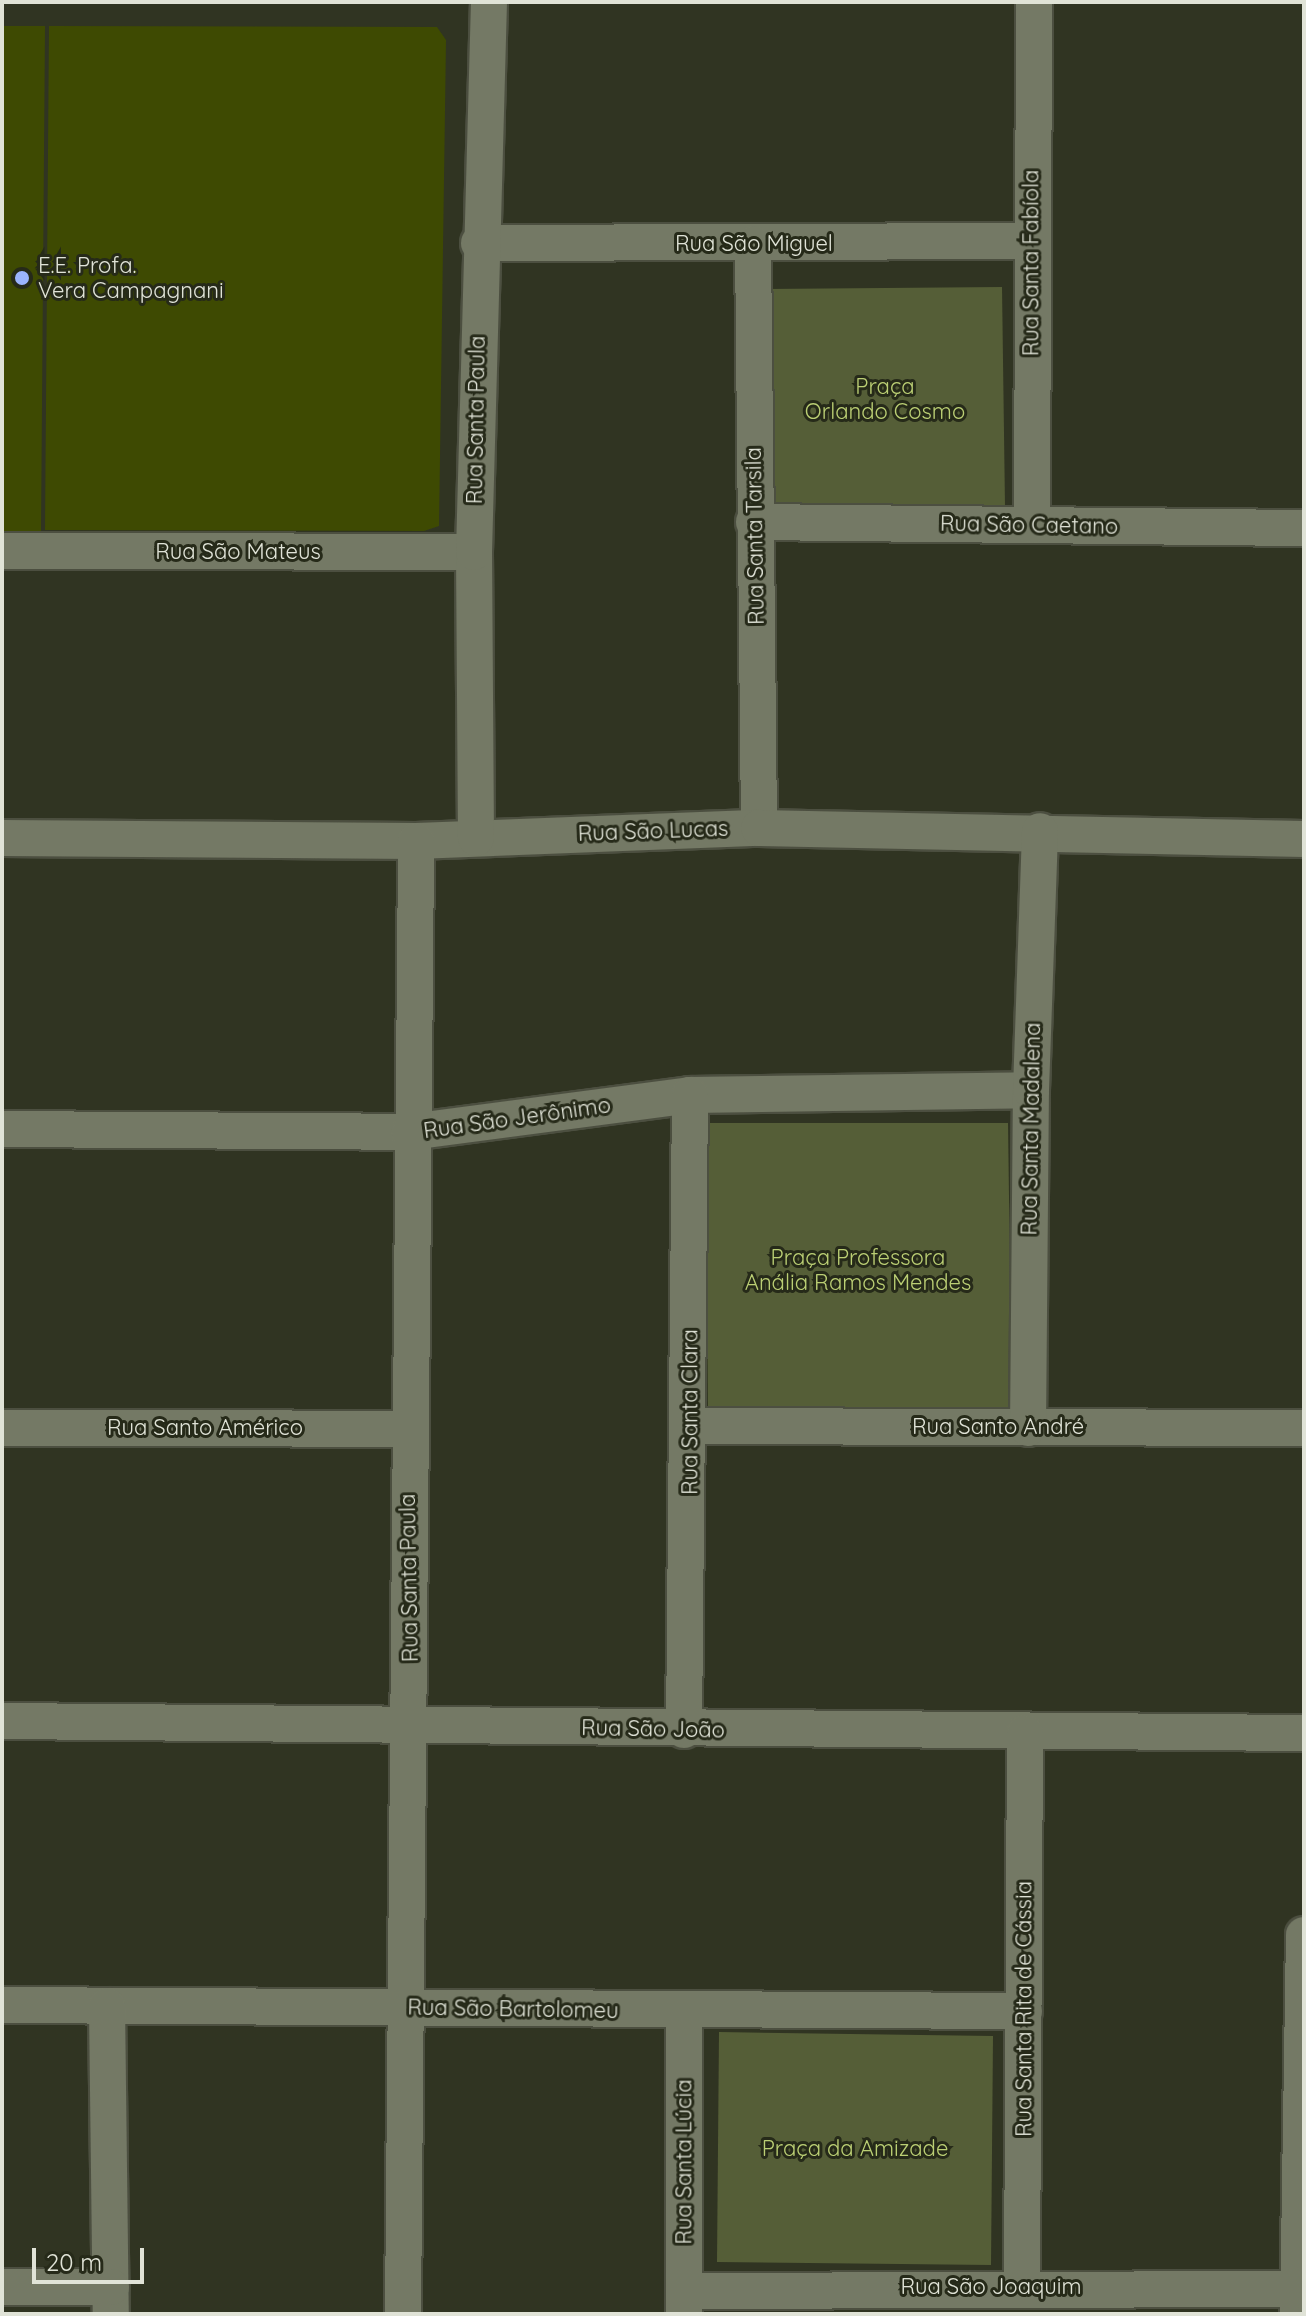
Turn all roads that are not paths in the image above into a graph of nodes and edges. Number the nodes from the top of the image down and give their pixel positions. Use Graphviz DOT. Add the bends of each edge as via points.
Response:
graph roads {
  1 [pos="489,2"];
  2 [pos="1034,2"];
  3 [pos="1029,241"];
  4 [pos="479,243"];
  5 [pos="753,244"];
  6 [pos="754,522"];
  7 [pos="1032,525"];
  8 [pos="1304,528"];
  9 [pos="2,551"];
  10 [pos="474,552"];
  11 [pos="759,828"];
  12 [pos="1040,831"];
  13 [pos="2,838"];
  14 [pos="476,838"];
  15 [pos="1304,839"];
  16 [pos="416,841"];
  17 [pos="1031,1090"];
  18 [pos="690,1095"];
  19 [pos="2,1129"];
  20 [pos="410,1132"];
  21 [pos="691,1426"];
  22 [pos="2,1428"];
  23 [pos="1028,1428"];
  24 [pos="1304,1428"];
  25 [pos="408,1429"];
  26 [pos="2,1721"];
  27 [pos="410,1726"];
  28 [pos="684,1730"];
  29 [pos="1025,1733"];
  30 [pos="1304,1733"];
  31 [pos="1304,1935"];
  32 [pos="2,2005"];
  33 [pos="107,2006"];
  34 [pos="405,2007"];
  35 [pos="684,2011"];
  36 [pos="1024,2011"];
  37 [pos="1022,2286"];
  38 [pos="2,2287"];
  39 [pos="111,2300"];
  40 [pos="1298,2301"];
  41 [pos="684,2302"];
  42 [pos="403,2314"];
  1 -- 4 [label="street, Rua Santa Paula"];
  2 -- 3 [label="street, Rua Santa Fabíola"];
  3 -- 5 [label="street, Rua São Miguel"];
  3 -- 7 [label="street, Rua Santa Fabíola"];
  4 -- 5 [label="street, Rua São Miguel"];
  4 -- 10 [label="street, Rua Santa Paula"];
  5 -- 6 [label="street, Rua Santa Tarsila"];
  6 -- 7 [label="street, Rua São Caetano"];
  6 -- 11 [label="street, Rua Santa Tarsila"];
  7 -- 8 [label="street, Rua São Caetano"];
  9 -- 10 [label="street, Rua São Mateus"];
  10 -- 14 [label="street, Rua Santa Paula"];
  11 -- 12 [label="street, Rua São Lucas"];
  11 -- 14 [label="street, Rua São Lucas"];
  12 -- 15 [label="street, Rua São Lucas"];
  12 -- 17 [label="street, Rua Santa Madalena"];
  13 -- 16 [label="street, Rua São Lucas"];
  14 -- 16 [label="street, Rua São Lucas"];
  16 -- 20 [label="street, Rua Santa Paula"];
  17 -- 18 [label="street, Rua São Jerônimo"];
  17 -- 23 [label="street, Rua Santa Madalena"];
  18 -- 20 [label="street, Rua São Jerônimo"];
  18 -- 21 [label="street, Rua Santa Clara"];
  19 -- 20 [label="street, Rua São Jerônimo"];
  20 -- 25 [label="street, Rua Santa Paula"];
  21 -- 23 [label="street, Rua Santo André"];
  21 -- 28 [label="street, Rua Santa Clara"];
  22 -- 25 [label="street, Rua Santo Américo"];
  23 -- 24 [label="street, Rua Santo André"];
  25 -- 27 [label="street, Rua Santa Paula"];
  26 -- 27 [label="street, Rua São João"];
  27 -- 28 [label="street, Rua São João"];
  27 -- 34 [label="street, Rua Santa Paula"];
  28 -- 29 [label="street, Rua São João"];
  29 -- 30 [label="street, Rua São João"];
  29 -- 36 [label="street, Rua Santa Rita de Cássia"];
  31 -- 40 [label="street"];
  32 -- 33 [label="street, Rua São Bartolomeu"];
  33 -- 34 [label="street, Rua São Bartolomeu"];
  33 -- 39 [label="street"];
  34 -- 35 [label="street, Rua São Bartolomeu"];
  34 -- 42 [label="street, Rua Santa Paula"];
  35 -- 36 [label="street, Rua São Bartolomeu"];
  35 -- 41 [label="street, Rua Santa Lúcia"];
  36 -- 37 [label="street, Rua Santa Rita de Cássia"];
  37 -- 40 [label="street, Rua São Joaquim"];
  37 -- 41 [label="street, Rua São Joaquim"];
  38 -- 39 [label="street"];
}
